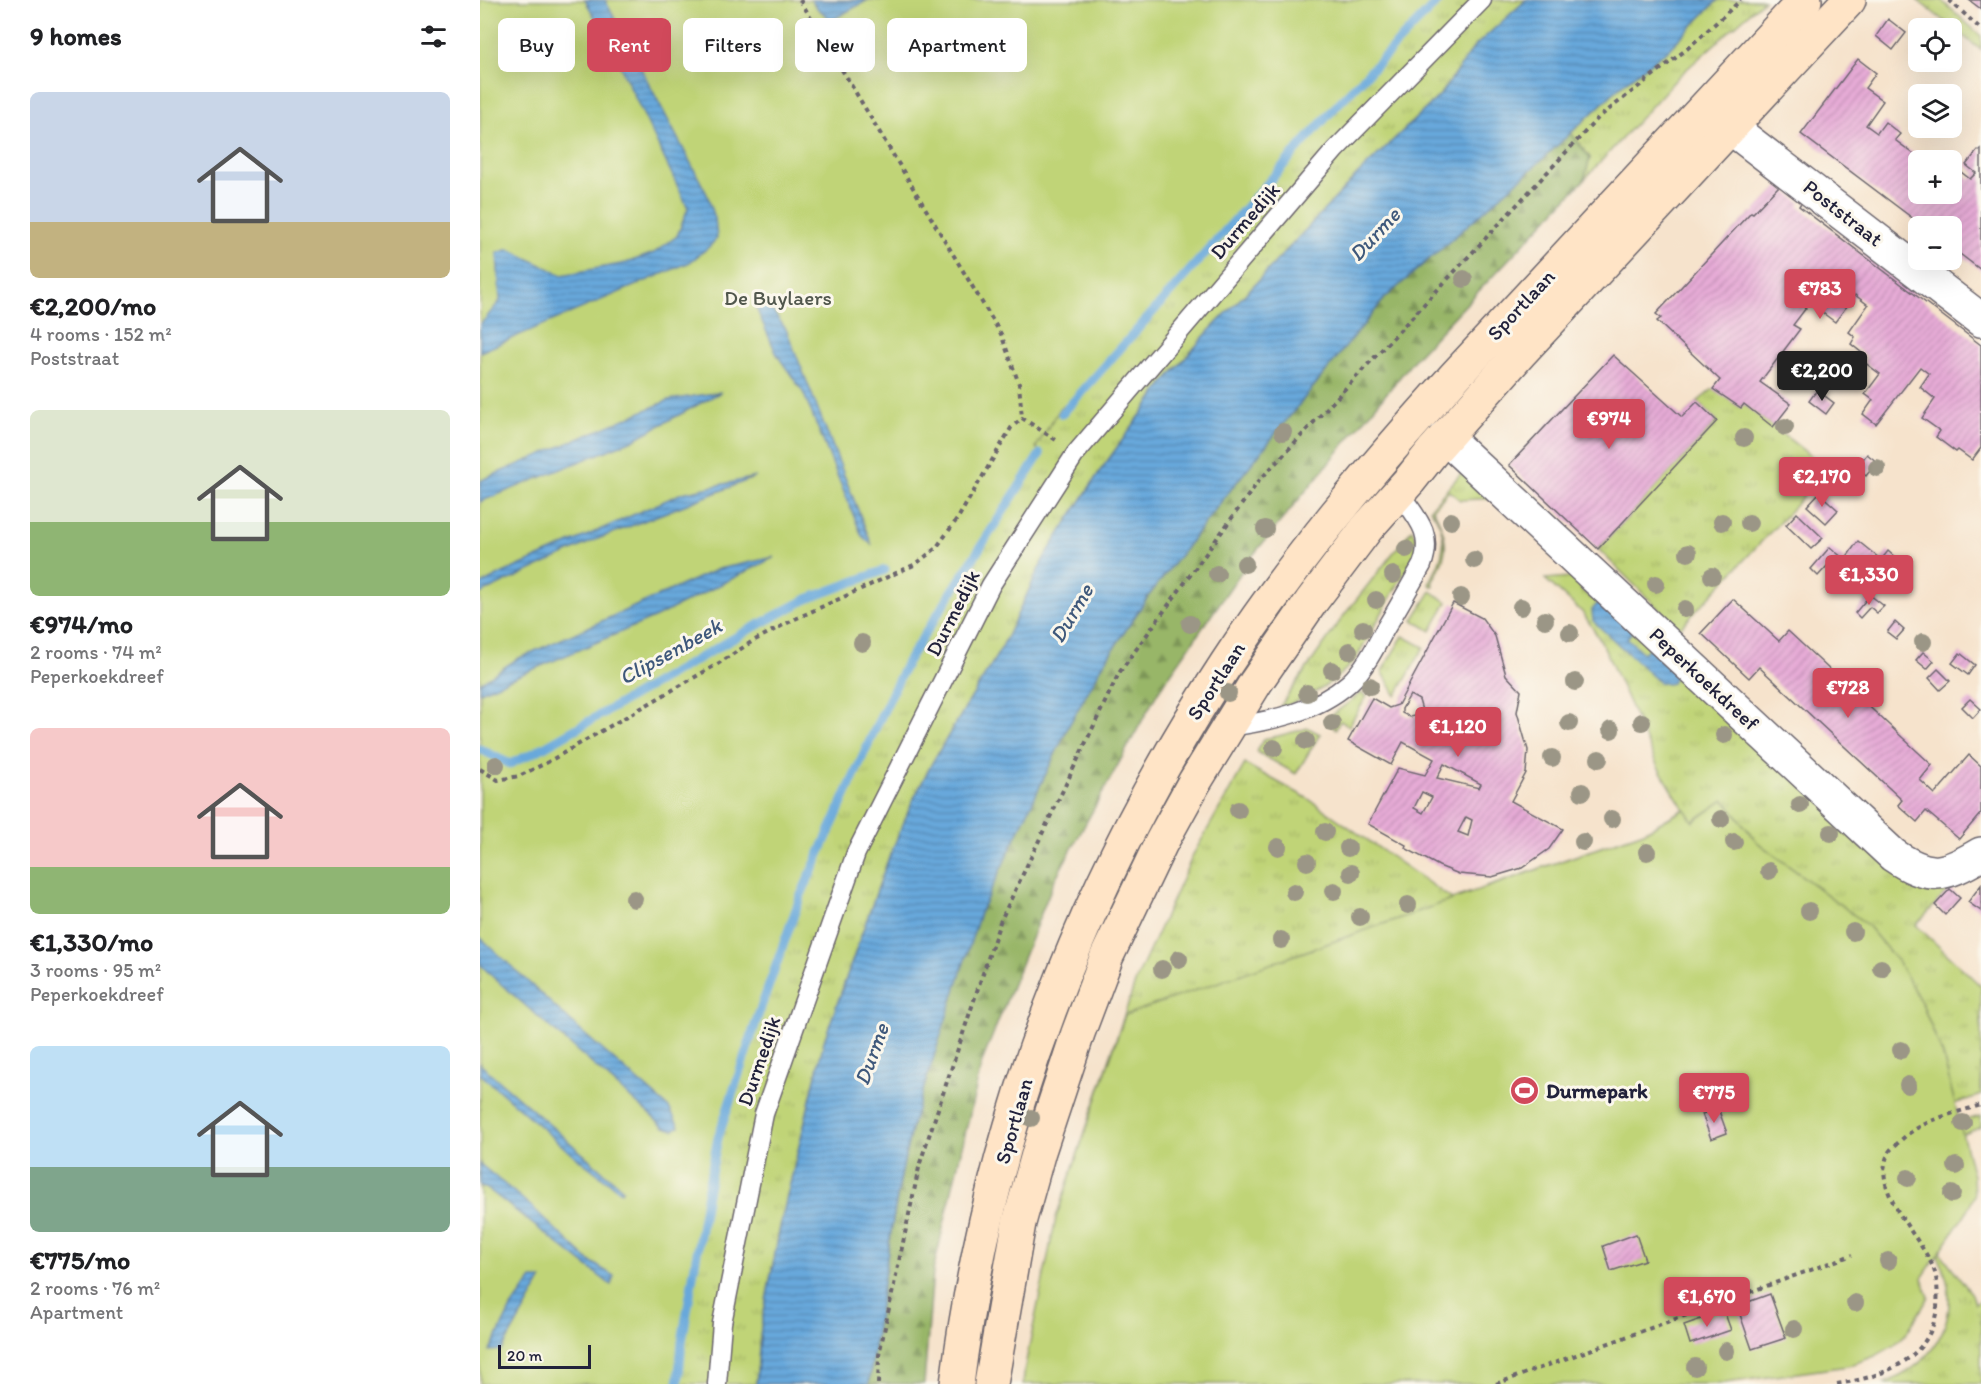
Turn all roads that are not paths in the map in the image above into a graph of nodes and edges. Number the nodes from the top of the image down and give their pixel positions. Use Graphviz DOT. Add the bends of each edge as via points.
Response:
graph roads {
  1 [pos="1482,0"];
  2 [pos="1805,0"];
  3 [pos="1849,0"];
  4 [pos="1704,107"];
  5 [pos="1731,127"];
  6 [pos="1981,320"];
  7 [pos="1446,437"];
  8 [pos="1399,493"];
  9 [pos="1229,727"];
  10 [pos="1981,854"];
  11 [pos="717,1384"];
  12 [pos="957,1384"];
  13 [pos="991,1384"];
  1 -- 11 [label="lane, Durmedijk" via="1335,150 1076,453 991,585 856,853 764,1114 722,1323"];
  2 -- 4 [label="main road, Sportlaan"];
  3 -- 5 [label="main road, Sportlaan"];
  4 -- 5 [label="street, Poststraat"];
  4 -- 12 [label="main road, Sportlaan" via="1455,376 1353,494 1253,624 1160,772 1077,940 1027,1074 978,1251"];
  5 -- 6 [label="street, Poststraat"];
  5 -- 7 [label="main road, Sportlaan"];
  7 -- 8 [label="main road, Sportlaan"];
  7 -- 10 [label="street, Peperkoekdreef" via="1893,855 1913,868 1943,873"];
  8 -- 9 [label="main road, Sportlaan" via="1311,602"];
  8 -- 9 [label="lane" via="1423,525 1427,552 1368,659 1351,681 1319,702 1287,716"];
  9 -- 13 [label="main road, Sportlaan" via="1194,783 1140,885 1077,1033 1019,1223"];
}
